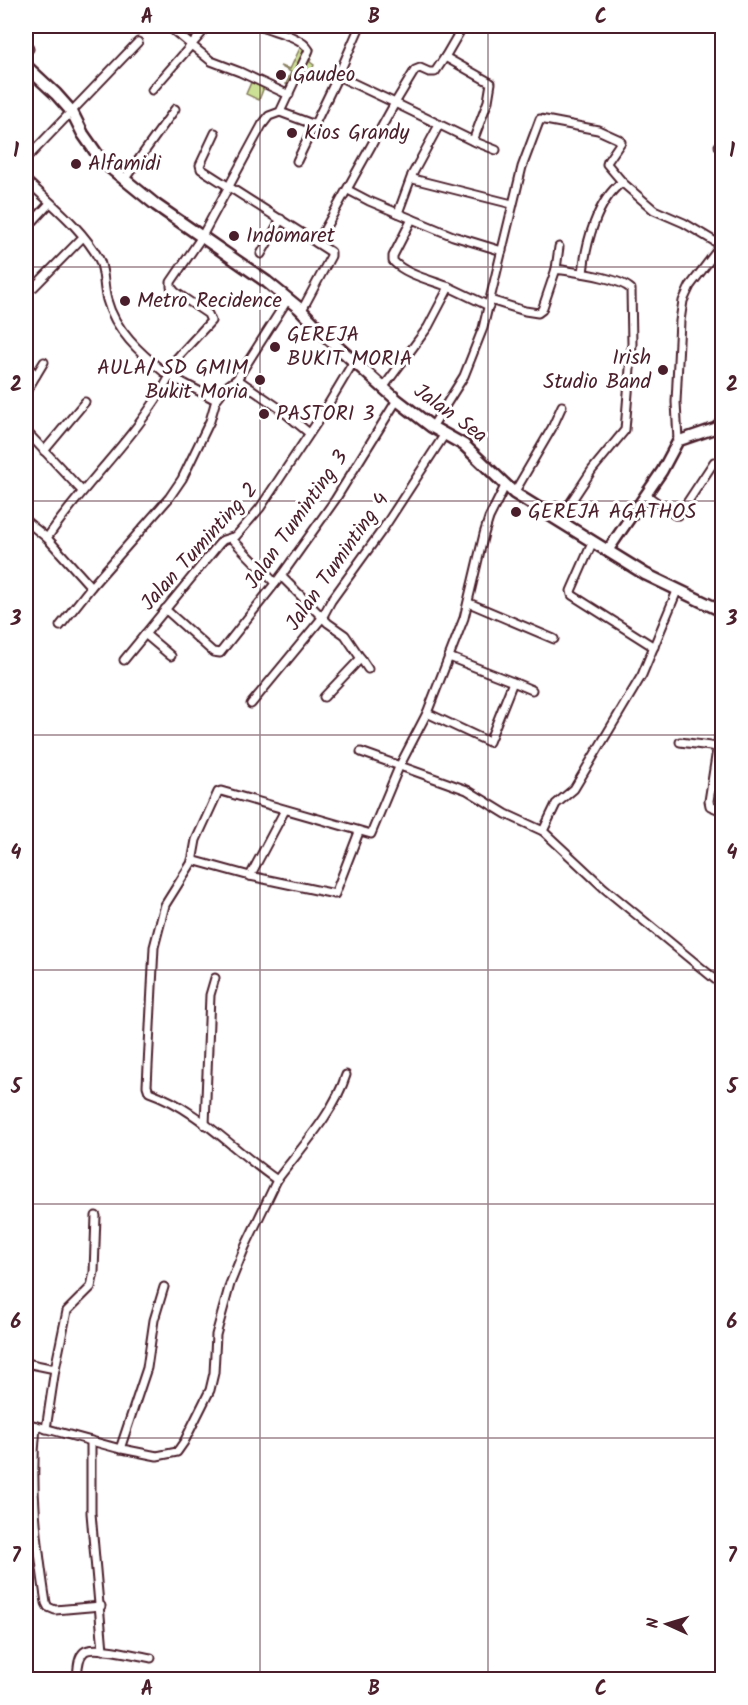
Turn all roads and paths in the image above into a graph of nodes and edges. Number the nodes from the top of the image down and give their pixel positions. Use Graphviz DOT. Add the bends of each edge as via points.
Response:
graph roads {
  1 [pos="168,26"];
  2 [pos="261,26"];
  3 [pos="360,26"];
  4 [pos="463,26"];
  5 [pos="201,34"];
  6 [pos="138,42"];
  7 [pos="191,45"];
  8 [pos="445,57"];
  9 [pos="26,66"];
  10 [pos="338,76"];
  11 [pos="152,90"];
  12 [pos="289,95"];
  13 [pos="395,103"];
  14 [pos="175,109"];
  15 [pos="72,112"];
  16 [pos="280,112"];
  17 [pos="315,125"];
  18 [pos="439,125"];
  19 [pos="215,133"];
  20 [pos="473,141"];
  21 [pos="496,150"];
  22 [pos="26,159"];
  23 [pos="297,161"];
  24 [pos="412,175"];
  25 [pos="26,180"];
  26 [pos="124,180"];
  27 [pos="622,182"];
  28 [pos="228,187"];
  29 [pos="348,190"];
  30 [pos="50,203"];
  31 [pos="512,204"];
  32 [pos="398,213"];
  33 [pos="281,219"];
  34 [pos="412,219"];
  35 [pos="26,229"];
  36 [pos="84,237"];
  37 [pos="201,238"];
  38 [pos="317,243"];
  39 [pos="559,247"];
  40 [pos="502,251"];
  41 [pos="261,254"];
  42 [pos="556,269"];
  43 [pos="583,273"];
  44 [pos="34,287"];
  45 [pos="449,287"];
  46 [pos="288,298"];
  47 [pos="490,303"];
  48 [pos="302,310"];
  49 [pos="354,361"];
  50 [pos="44,362"];
  51 [pos="26,365"];
  52 [pos="167,374"];
  53 [pos="36,375"];
  54 [pos="237,379"];
  55 [pos="383,388"];
  56 [pos="26,392"];
  57 [pos="216,400"];
  58 [pos="397,400"];
  59 [pos="85,402"];
  60 [pos="562,406"];
  61 [pos="723,423"];
  62 [pos="432,427"];
  63 [pos="26,431"];
  64 [pos="309,433"];
  65 [pos="445,434"];
  66 [pos="678,441"];
  67 [pos="44,451"];
  68 [pos="714,462"];
  69 [pos="509,489"];
  70 [pos="82,491"];
  71 [pos="646,495"];
  72 [pos="559,520"];
  73 [pos="26,521"];
  74 [pos="47,538"];
  75 [pos="231,538"];
  76 [pos="593,541"];
  77 [pos="608,550"];
  78 [pos="281,576"];
  79 [pos="275,583"];
  80 [pos="91,587"];
  81 [pos="677,591"];
  82 [pos="469,603"];
  83 [pos="165,609"];
  84 [pos="723,611"];
  85 [pos="322,618"];
  86 [pos="60,626"];
  87 [pos="145,634"];
  88 [pos="554,639"];
  89 [pos="654,647"];
  90 [pos="171,656"];
  91 [pos="449,657"];
  92 [pos="361,658"];
  93 [pos="124,660"];
  94 [pos="368,669"];
  95 [pos="513,682"];
  96 [pos="532,690"];
  97 [pos="324,697"];
  98 [pos="251,704"];
  99 [pos="427,713"];
  100 [pos="723,718"];
  101 [pos="680,742"];
  102 [pos="718,747"];
  103 [pos="360,752"];
  104 [pos="399,766"];
  105 [pos="285,810"];
  106 [pos="723,811"];
  107 [pos="359,831"];
  108 [pos="543,831"];
  109 [pos="192,860"];
  110 [pos="250,876"];
  111 [pos="215,978"];
  112 [pos="723,985"];
  113 [pos="346,1075"];
  114 [pos="205,1125"];
  115 [pos="277,1180"];
  116 [pos="96,1216"];
  117 [pos="164,1287"];
  118 [pos="26,1363"];
  119 [pos="55,1369"];
  120 [pos="26,1423"];
  121 [pos="36,1426"];
  122 [pos="46,1429"];
  123 [pos="91,1441"];
  124 [pos="120,1449"];
  125 [pos="101,1606"];
  126 [pos="103,1650"];
  127 [pos="151,1658"];
  128 [pos="77,1680"];
  1 -- 7 [label="street"];
  2 -- 12 [label="street" via="309,48"];
  3 -- 10 [label="street"];
  4 -- 8 [label="street"];
  5 -- 7 [label="street"];
  6 -- 15 [label="street"];
  7 -- 11 [label="street"];
  7 -- 12 [label="street" via="211,61"];
  8 -- 13 [label="street" via="433,73 415,70"];
  8 -- 20 [label="street" via="491,83"];
  9 -- 15 [label="main road, Jalan Sea"];
  10 -- 13 [label="street"];
  10 -- 17 [label="street"];
  12 -- 16 [label="street"];
  13 -- 18 [label="street"];
  13 -- 29 [label="street"];
  14 -- 26 [label="street"];
  15 -- 22 [label="street"];
  15 -- 26 [label="main road, Jalan Sea" via="97,154"];
  16 -- 17 [label="street"];
  16 -- 28 [label="street" via="266,118"];
  17 -- 23 [label="street"];
  18 -- 20 [label="street"];
  18 -- 24 [label="street"];
  19 -- 28 [label="street" via="200,168"];
  20 -- 21 [label="street"];
  24 -- 31 [label="street" via="414,180"];
  24 -- 32 [label="street"];
  25 -- 30 [label="street"];
  26 -- 37 [label="main road, Jalan Sea"];
  27 -- 31 [label="street" via="607,164 620,140 598,130 540,119"];
  27 -- 43 [label="street" via="609,193 593,227"];
  27 -- 66 [label="street" via="654,210 720,246 683,301 676,402"];
  28 -- 33 [label="street"];
  28 -- 37 [label="street"];
  29 -- 32 [label="street"];
  29 -- 38 [label="street"];
  30 -- 35 [label="street"];
  30 -- 36 [label="street"];
  31 -- 40 [label="street"];
  32 -- 34 [label="street"];
  33 -- 38 [label="street"];
  33 -- 41 [label="street"];
  34 -- 40 [label="street"];
  34 -- 45 [label="street" via="393,261"];
  36 -- 44 [label="street"];
  36 -- 52 [label="street" via="101,263 111,312 128,338"];
  37 -- 46 [label="main road, Jalan Sea"];
  37 -- 52 [label="street" via="177,271 171,287 208,314 211,321"];
  38 -- 48 [label="street" via="331,256"];
  39 -- 42 [label="street"];
  40 -- 47 [label="street"];
  42 -- 43 [label="street"];
  42 -- 47 [label="street" via="538,313"];
  43 -- 72 [label="street" via="631,288 633,322 627,423"];
  45 -- 47 [label="street"];
  45 -- 55 [label="street" via="423,335"];
  46 -- 48 [label="main road, Jalan Sea"];
  46 -- 54 [label="street"];
  47 -- 62 [label="street" via="464,376"];
  48 -- 49 [label="main road, Jalan Sea"];
  49 -- 55 [label="main road, Jalan Sea"];
  49 -- 64 [label="street, Jalan Tuminting 2"];
  50 -- 53 [label="street"];
  51 -- 53 [label="street"];
  52 -- 57 [label="street"];
  52 -- 70 [label="street" via="144,417"];
  53 -- 56 [label="street"];
  54 -- 57 [label="street"];
  54 -- 64 [label="street"];
  55 -- 58 [label="main road, Jalan Sea"];
  57 -- 80 [label="street" via="212,418 182,479"];
  58 -- 62 [label="main road, Jalan Sea"];
  58 -- 78 [label="street, Jalan Tuminting 3" via="335,500"];
  59 -- 67 [label="street"];
  60 -- 69 [label="street" via="547,436"];
  61 -- 66 [label="street"];
  62 -- 65 [label="main road, Jalan Sea"];
  63 -- 67 [label="street"];
  64 -- 75 [label="street, Jalan Tuminting 2" via="261,508"];
  65 -- 69 [label="main road, Jalan Sea" via="464,445"];
  65 -- 85 [label="street, Jalan Tuminting 4"];
  66 -- 71 [label="street"];
  67 -- 70 [label="street"];
  68 -- 71 [label="street" via="680,515"];
  69 -- 72 [label="main road, Jalan Sea"];
  69 -- 82 [label="street" via="489,518"];
  70 -- 74 [label="street"];
  71 -- 77 [label="street"];
  72 -- 76 [label="main road, Jalan Sea"];
  73 -- 74 [label="street"];
  74 -- 80 [label="street"];
  75 -- 79 [label="street"];
  75 -- 83 [label="street, Jalan Tuminting 2" via="219,544"];
  76 -- 77 [label="main road, Jalan Sea"];
  76 -- 89 [label="street" via="572,595"];
  77 -- 81 [label="main road, Jalan Sea"];
  78 -- 79 [label="street, Jalan Tuminting 3"];
  78 -- 85 [label="street"];
  79 -- 83 [label="street, Jalan Tuminting 3" via="219,654"];
  80 -- 86 [label="street"];
  81 -- 84 [label="main road, Jalan Sea"];
  81 -- 89 [label="street"];
  82 -- 88 [label="street"];
  82 -- 91 [label="street"];
  83 -- 87 [label="street, Jalan Tuminting 2"];
  85 -- 92 [label="street" via="345,635"];
  85 -- 98 [label="street, Jalan Tuminting 4"];
  87 -- 90 [label="street"];
  87 -- 93 [label="street, Jalan Tuminting 2"];
  89 -- 108 [label="street" via="592,761 574,789 556,804"];
  91 -- 95 [label="street"];
  91 -- 99 [label="street"];
  92 -- 94 [label="street"];
  92 -- 97 [label="street"];
  95 -- 96 [label="street"];
  95 -- 99 [label="street" via="489,742"];
  99 -- 104 [label="street"];
  100 -- 102 [label="street"];
  101 -- 102 [label="street"];
  102 -- 106 [label="street" via="709,801 710,806"];
  103 -- 104 [label="street"];
  104 -- 107 [label="street" via="371,834"];
  104 -- 108 [label="street" via="467,790"];
  105 -- 107 [label="street"];
  105 -- 109 [label="street" via="218,792 196,840"];
  105 -- 110 [label="street"];
  107 -- 110 [label="street" via="334,894"];
  108 -- 112 [label="street" via="604,888"];
  109 -- 110 [label="street"];
  109 -- 114 [label="street" via="165,905 154,947 147,1086 149,1092 176,1104"];
  111 -- 114 [label="street" via="210,995"];
  113 -- 115 [label="street" via="338,1096"];
  114 -- 115 [label="street"];
  115 -- 124 [label="street" via="230,1284 216,1335 212,1382 184,1442 170,1455"];
  116 -- 119 [label="street" via="91,1287 67,1311"];
  117 -- 124 [label="street" via="154,1320 147,1368"];
  118 -- 119 [label="street"];
  119 -- 122 [label="street"];
  120 -- 121 [label="street"];
  121 -- 122 [label="street"];
  121 -- 125 [label="street" via="34,1492 46,1603 55,1610"];
  122 -- 123 [label="street"];
  123 -- 124 [label="street"];
  123 -- 125 [label="street" via="93,1543"];
  125 -- 126 [label="street"];
  126 -- 127 [label="street"];
  126 -- 128 [label="street" via="83,1652"];
}
